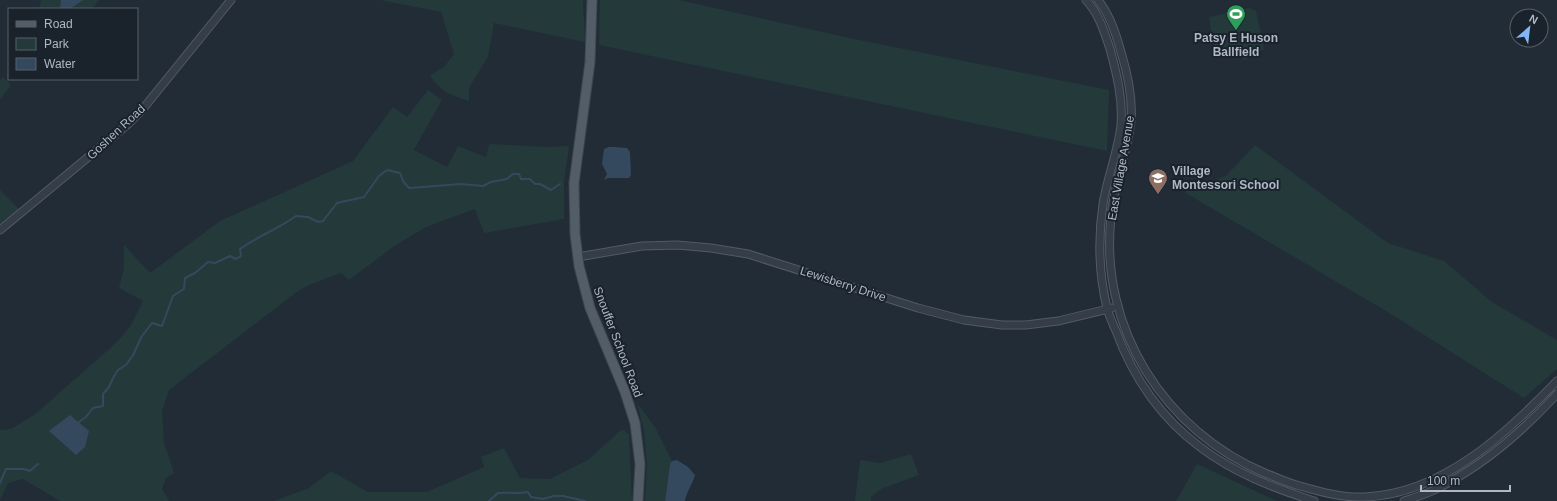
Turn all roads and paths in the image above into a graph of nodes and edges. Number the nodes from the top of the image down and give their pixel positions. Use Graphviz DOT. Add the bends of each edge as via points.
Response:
graph roads {
  1 [pos="231,0"];
  2 [pos="592,0"];
  3 [pos="1086,0"];
  4 [pos="1098,0"];
  5 [pos="0,230"];
  6 [pos="578,257"];
  7 [pos="1118,307"];
  8 [pos="1108,309"];
  9 [pos="1557,382"];
  10 [pos="1557,394"];
  11 [pos="638,501"];
  12 [pos="1314,501"];
  13 [pos="1404,501"];
  1 -- 5 [label="street, Goshen Road" via="127,126"];
  2 -- 6 [label="main road, Snouffer School Road" via="590,69 574,182 573,213"];
  3 -- 8 [label="street, East Village Avenue" via="1098,16 1105,34 1118,78 1121,101 1120,126 1100,230 1101,262"];
  4 -- 7 [label="street, East Village Avenue" via="1118,41 1130,85 1131,121 1111,218 1110,255"];
  6 -- 8 [label="street, Lewisberry Drive" via="642,246 677,245 726,250 748,254 918,308 964,320 1002,325 1058,321"];
  6 -- 11 [label="main road, Snouffer School Road" via="590,308 635,423 640,464"];
  7 -- 8 [label="street, Lewisberry Drive"];
  7 -- 9 [label="street, East Village Avenue" via="1129,339 1145,371 1164,398 1188,424 1223,451 1248,466 1292,484 1327,494 1365,497 1383,495 1432,480 1486,447 1518,421"];
  8 -- 12 [label="street, East Village Avenue" via="1122,349 1137,378 1163,414 1182,432 1237,471 1285,492"];
  10 -- 13 [label="street" via="1512,438 1485,458 1431,492"];
}
